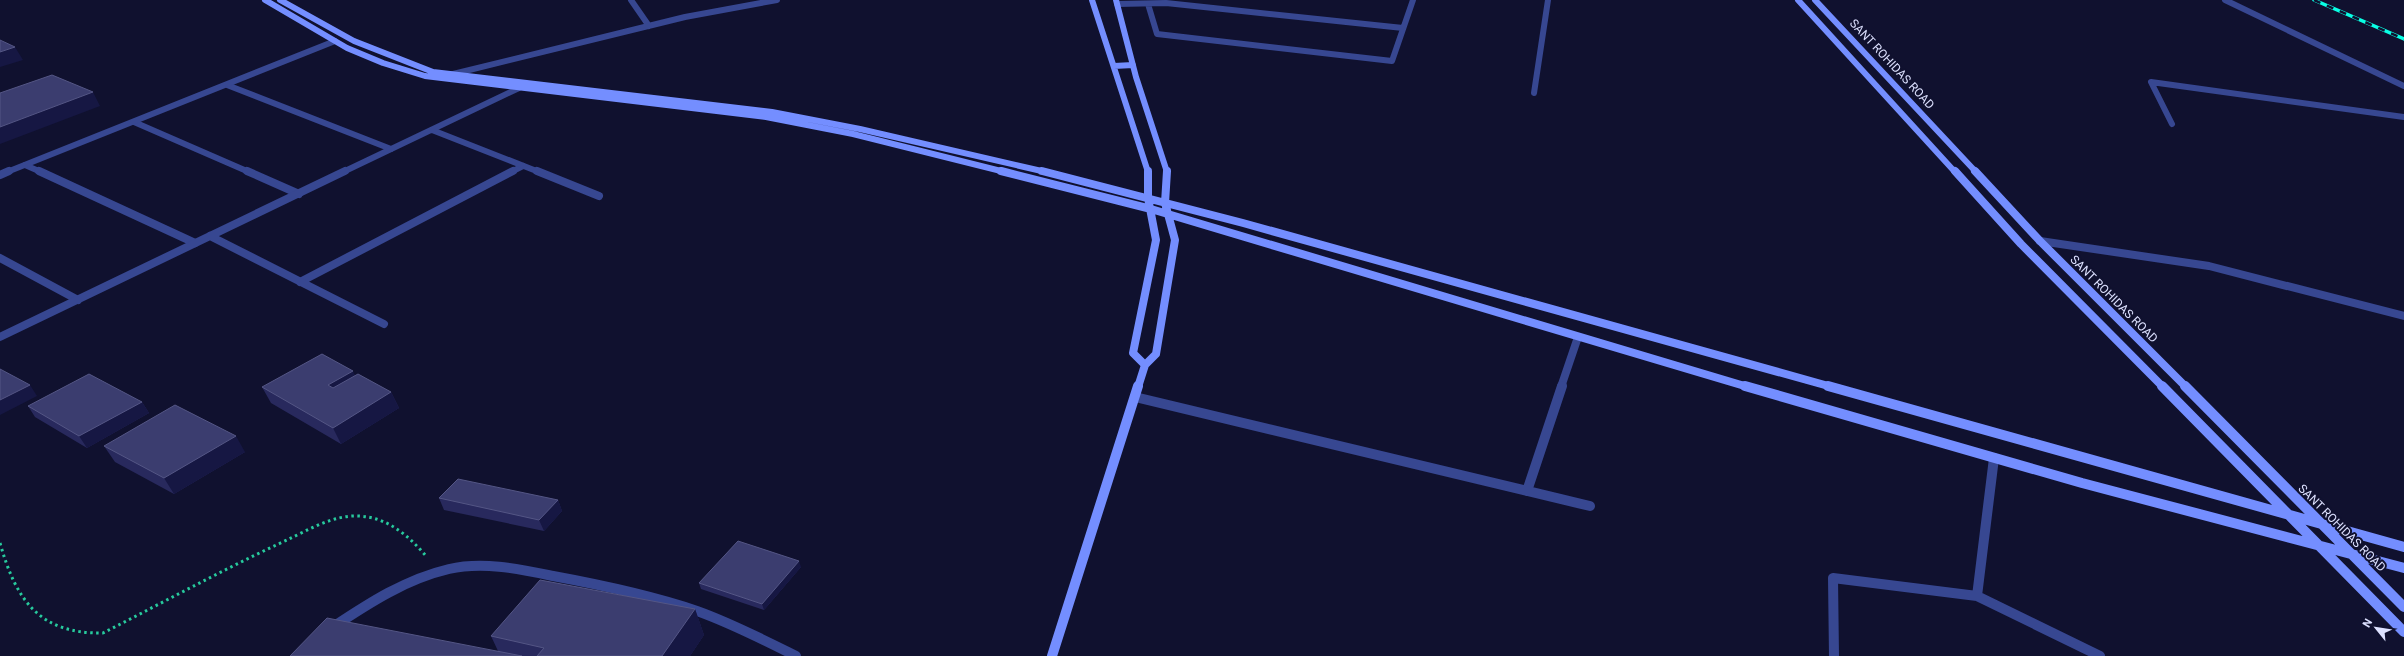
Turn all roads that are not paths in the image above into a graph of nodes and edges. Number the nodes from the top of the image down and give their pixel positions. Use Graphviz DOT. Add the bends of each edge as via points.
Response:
graph roads {
  1 [pos="265,0"];
  2 [pos="280,0"];
  3 [pos="631,0"];
  4 [pos="777,0"];
  5 [pos="1092,0"];
  6 [pos="1412,0"];
  7 [pos="1548,0"];
  8 [pos="1798,0"];
  9 [pos="1815,0"];
  10 [pos="2225,0"];
  11 [pos="1166,1"];
  12 [pos="1117,2"];
  13 [pos="1148,4"];
  14 [pos="649,26"];
  15 [pos="1403,28"];
  16 [pos="335,41"];
  17 [pos="1133,65"];
  18 [pos="1114,66"];
  19 [pos="451,74"];
  20 [pos="442,78"];
  21 [pos="227,84"];
  22 [pos="2404,86"];
  23 [pos="519,88"];
  24 [pos="1534,93"];
  25 [pos="2404,117"];
  26 [pos="134,122"];
  27 [pos="2172,124"];
  28 [pos="432,130"];
  29 [pos="391,149"];
  30 [pos="25,165"];
  31 [pos="523,166"];
  32 [pos="0,175"];
  33 [pos="299,194"];
  34 [pos="599,196"];
  35 [pos="1148,198"];
  36 [pos="1166,202"];
  37 [pos="1151,209"];
  38 [pos="1169,215"];
  39 [pos="210,236"];
  40 [pos="2040,241"];
  41 [pos="195,243"];
  42 [pos="0,258"];
  43 [pos="300,282"];
  44 [pos="78,300"];
  45 [pos="2404,316"];
  46 [pos="384,324"];
  47 [pos="0,337"];
  48 [pos="1578,337"];
  49 [pos="1145,365"];
  50 [pos="1135,397"];
  51 [pos="1994,458"];
  52 [pos="1527,491"];
  53 [pos="1590,506"];
  54 [pos="2288,515"];
  55 [pos="2322,525"];
  56 [pos="2317,545"];
  57 [pos="2404,548"];
  58 [pos="2350,554"];
  59 [pos="2404,568"];
  60 [pos="1977,596"];
  61 [pos="2404,607"];
  62 [pos="2404,632"];
  63 [pos="324,634"];
  64 [pos="796,656"];
  65 [pos="1052,656"];
  66 [pos="1834,656"];
  67 [pos="2100,656"];
  1 -- 16 [label="street"];
  2 -- 19 [label="street" via="364,48 433,72"];
  3 -- 14 [label="street"];
  4 -- 14 [label="street"];
  5 -- 18 [label="street"];
  6 -- 15 [label="street"];
  7 -- 24 [label="street"];
  8 -- 54 [label="street" via="2021,244"];
  9 -- 40 [label="street, SANT ROHIDAS ROAD"];
  10 -- 22 [label="street"];
  11 -- 13 [label="street"];
  11 -- 15 [label="street"];
  12 -- 13 [label="street"];
  12 -- 17 [label="street"];
  13 -- 15 [label="street" via="1157,34 1392,61"];
  14 -- 19 [label="street"];
  16 -- 20 [label="street" via="382,63 425,76"];
  16 -- 21 [label="street"];
  17 -- 18 [label="street"];
  17 -- 36 [label="street" via="1168,174"];
  18 -- 35 [label="street" via="1149,174"];
  19 -- 20 [label="street"];
  19 -- 35 [label="street" via="772,112 860,128"];
  20 -- 23 [label="street"];
  21 -- 26 [label="street"];
  21 -- 29 [label="street"];
  23 -- 28 [label="street"];
  23 -- 37 [label="street" via="766,117 839,131"];
  25 -- 27 [label="street" via="2151,82"];
  26 -- 30 [label="street"];
  26 -- 33 [label="street"];
  28 -- 29 [label="street"];
  28 -- 31 [label="street"];
  29 -- 33 [label="street"];
  30 -- 32 [label="street"];
  30 -- 41 [label="street"];
  31 -- 34 [label="street"];
  31 -- 43 [label="street"];
  33 -- 39 [label="street"];
  35 -- 36 [label="street"];
  35 -- 37 [label="street"];
  36 -- 38 [label="street"];
  36 -- 54 [label="street"];
  37 -- 38 [label="street"];
  37 -- 49 [label="street" via="1156,240 1133,353"];
  38 -- 48 [label="street"];
  38 -- 49 [label="street" via="1173,248 1156,354"];
  39 -- 41 [label="street"];
  39 -- 43 [label="street"];
  40 -- 45 [label="street" via="2209,266"];
  40 -- 55 [label="street, SANT ROHIDAS ROAD"];
  41 -- 44 [label="street"];
  42 -- 44 [label="street"];
  43 -- 46 [label="street"];
  44 -- 47 [label="street"];
  48 -- 51 [label="street"];
  48 -- 52 [label="street"];
  49 -- 50 [label="street"];
  50 -- 52 [label="street"];
  50 -- 65 [label="street"];
  51 -- 56 [label="street"];
  51 -- 60 [label="street"];
  52 -- 53 [label="street"];
  54 -- 55 [label="street"];
  54 -- 56 [label="street"];
  55 -- 57 [label="street"];
  55 -- 58 [label="street, SANT ROHIDAS ROAD"];
  56 -- 58 [label="street"];
  56 -- 62 [label="street"];
  58 -- 59 [label="street"];
  58 -- 61 [label="street, SANT ROHIDAS ROAD"];
  60 -- 66 [label="street" via="1833,578"];
  60 -- 67 [label="street"];
  63 -- 64 [label="street" via="367,605 439,572 498,566 603,586 697,612 746,631"];
}
